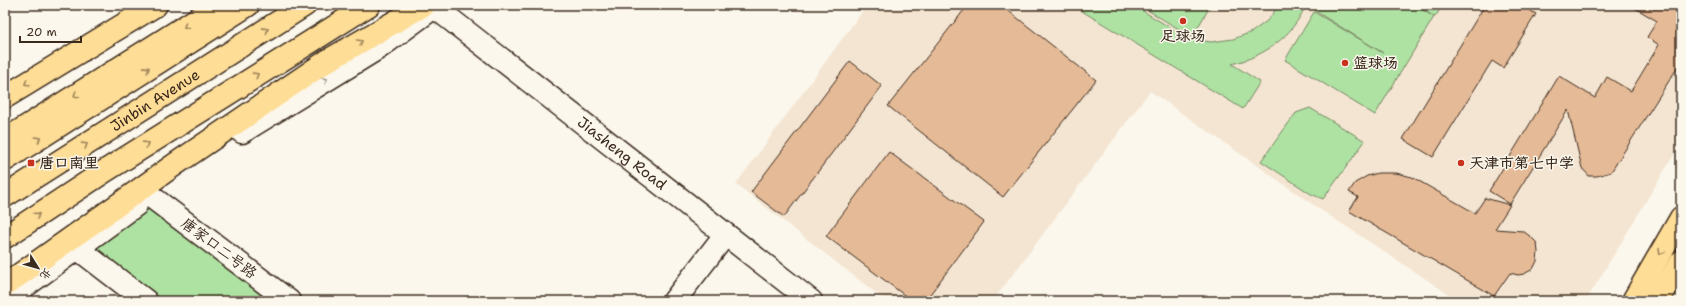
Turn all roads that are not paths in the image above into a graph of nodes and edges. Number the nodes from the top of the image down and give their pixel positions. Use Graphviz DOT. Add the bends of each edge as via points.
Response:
graph roads {
  1 [pos="156,5"];
  2 [pos="220,5"];
  3 [pos="248,5"];
  4 [pos="305,5"];
  5 [pos="369,5"];
  6 [pos="432,6"];
  7 [pos="5,96"];
  8 [pos="8,137"];
  9 [pos="5,160"];
  10 [pos="149,195"];
  11 [pos="5,196"];
  12 [pos="1681,218"];
  13 [pos="725,235"];
  14 [pos="5,237"];
  15 [pos="77,248"];
  16 [pos="1681,262"];
  17 [pos="5,286"];
  18 [pos="5,301"];
  19 [pos="146,301"];
  20 [pos="289,301"];
  21 [pos="674,301"];
  22 [pos="811,301"];
  23 [pos="1633,301"];
  24 [pos="1657,301"];
  1 -- 7 [label="main road, one-way"];
  2 -- 8 [label="main road, one-way"];
  9 -- 3 [label="main road, one-way"];
  11 -- 4 [label="main road, Jinbin Avenue, one-way"];
  14 -- 5 [label="main road, one-way"];
  10 -- 6 [label="street, one-way" via="257,121 380,47"];
  6 -- 13 [label="street, Jiasheng Road"];
  17 -- 6 [label="main road, one-way" via="177,163 327,61"];
  10 -- 15 [label="street"];
  10 -- 20 [label="street, 唐家口二号路"];
  12 -- 23 [label="main road, one-way"];
  13 -- 21 [label="street"];
  13 -- 22 [label="street, Jiasheng Road"];
  15 -- 18 [label="street"];
  15 -- 19 [label="street"];
  16 -- 24 [label="main road"];
}
